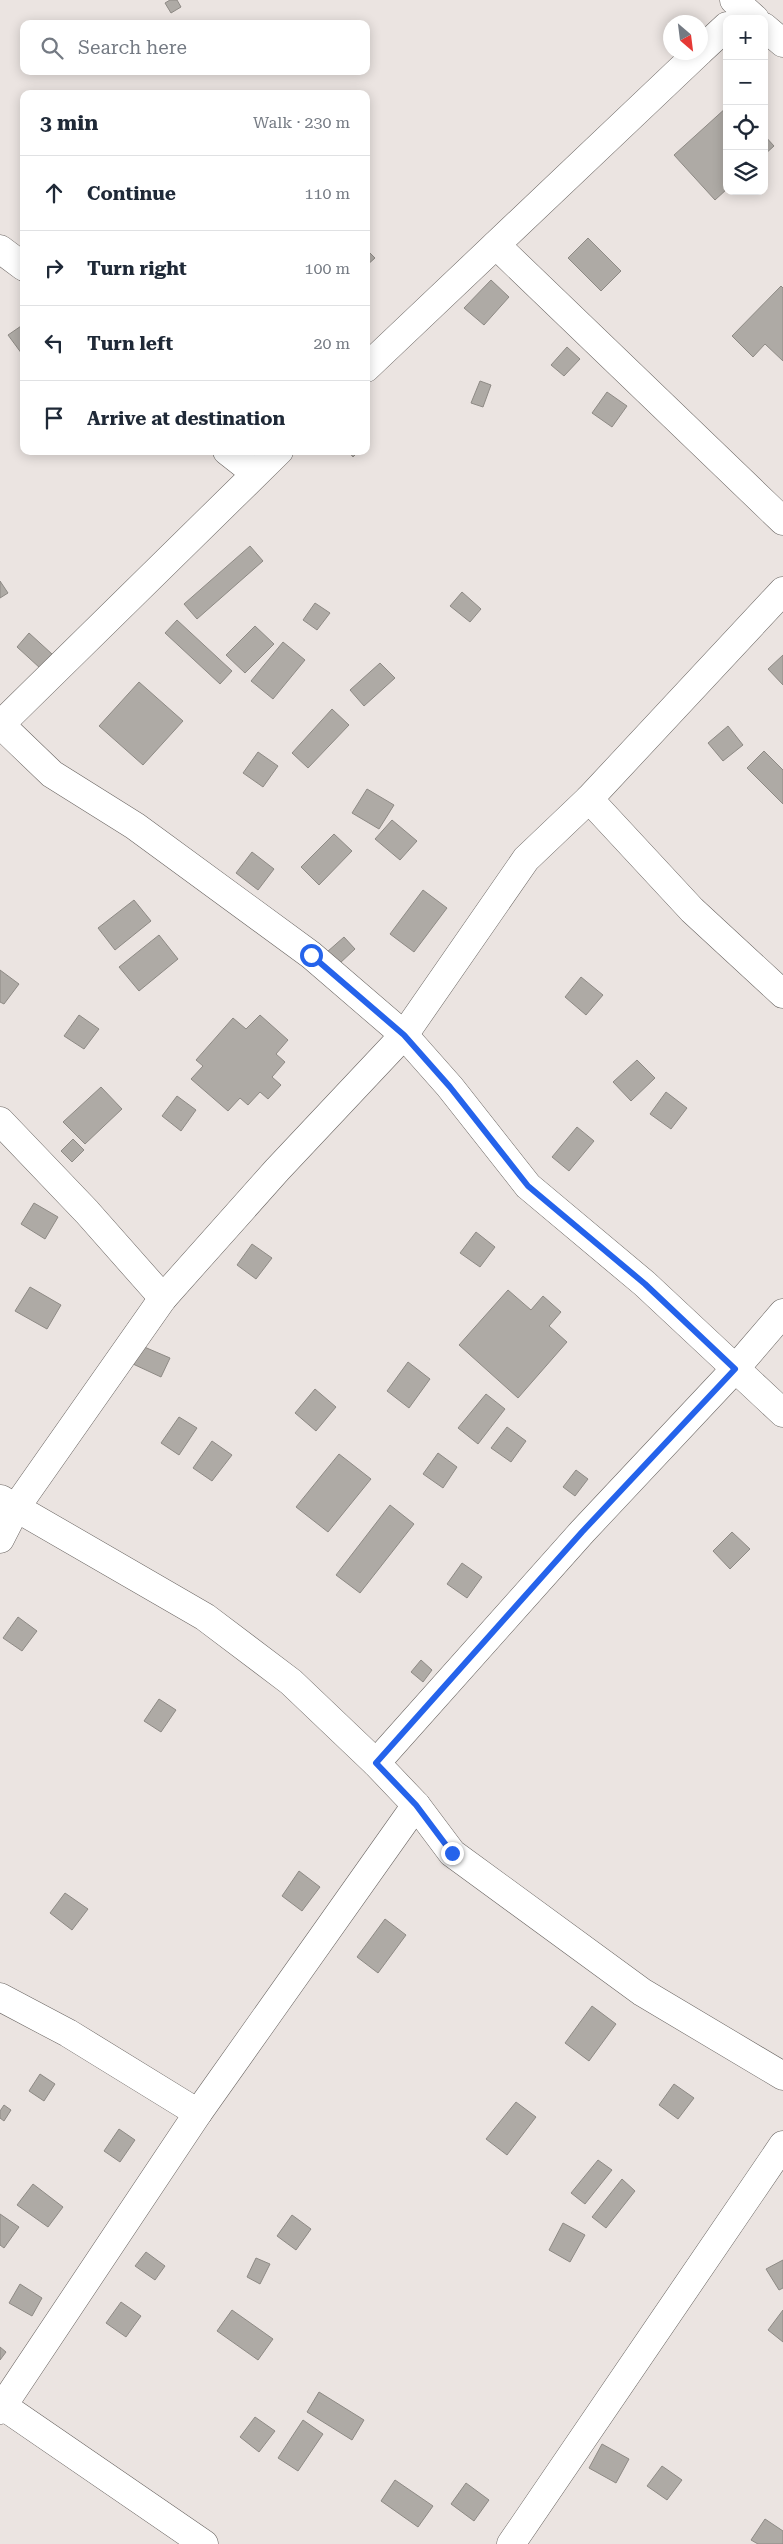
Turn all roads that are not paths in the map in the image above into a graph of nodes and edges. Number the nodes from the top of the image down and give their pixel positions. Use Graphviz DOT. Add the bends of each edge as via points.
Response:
graph roads {
  1 [pos="741,12"];
  2 [pos="768,30"];
  3 [pos="783,43"];
  4 [pos="708,44"];
  5 [pos="692,60"];
  6 [pos="496,245"];
  7 [pos="0,249"];
  8 [pos="20,264"];
  9 [pos="370,364"];
  10 [pos="232,455"];
  11 [pos="274,455"];
  12 [pos="255,473"];
  13 [pos="783,521"];
  14 [pos="783,591"];
  15 [pos="0,725"];
  16 [pos="589,799"];
  17 [pos="783,994"];
  18 [pos="404,1035"];
  19 [pos="0,1121"];
  20 [pos="163,1298"];
  21 [pos="783,1313"];
  22 [pos="735,1369"];
  23 [pos="783,1413"];
  24 [pos="9,1502"];
  25 [pos="0,1539"];
  26 [pos="376,1763"];
  27 [pos="416,1805"];
  28 [pos="0,1997"];
  29 [pos="783,2076"];
  30 [pos="198,2113"];
  31 [pos="783,2145"];
  32 [pos="1,2408"];
  33 [pos="204,2544"];
  34 [pos="511,2544"];
  1 -- 4 [label="street"];
  2 -- 3 [label="street"];
  5 -- 6 [label="street"];
  6 -- 9 [label="street"];
  6 -- 13 [label="street"];
  7 -- 8 [label="street"];
  10 -- 12 [label="street"];
  11 -- 12 [label="street"];
  12 -- 15 [label="street"];
  14 -- 16 [label="street"];
  15 -- 18 [label="street" via="52,774 135,826 311,955"];
  16 -- 17 [label="street" via="692,910"];
  16 -- 18 [label="street" via="526,859"];
  18 -- 20 [label="street"];
  18 -- 22 [label="street" via="450,1087 528,1186 645,1284"];
  19 -- 20 [label="street"];
  20 -- 24 [label="street"];
  21 -- 22 [label="street"];
  22 -- 23 [label="street"];
  22 -- 26 [label="street" via="582,1532"];
  24 -- 25 [label="street"];
  24 -- 26 [label="street" via="205,1617 291,1682"];
  26 -- 27 [label="street"];
  27 -- 29 [label="street" via="452,1853 642,1992"];
  27 -- 30 [label="street"];
  28 -- 30 [label="street" via="68,2033"];
  30 -- 32 [label="street"];
  31 -- 34 [label="street"];
  32 -- 33 [label="street"];
}
